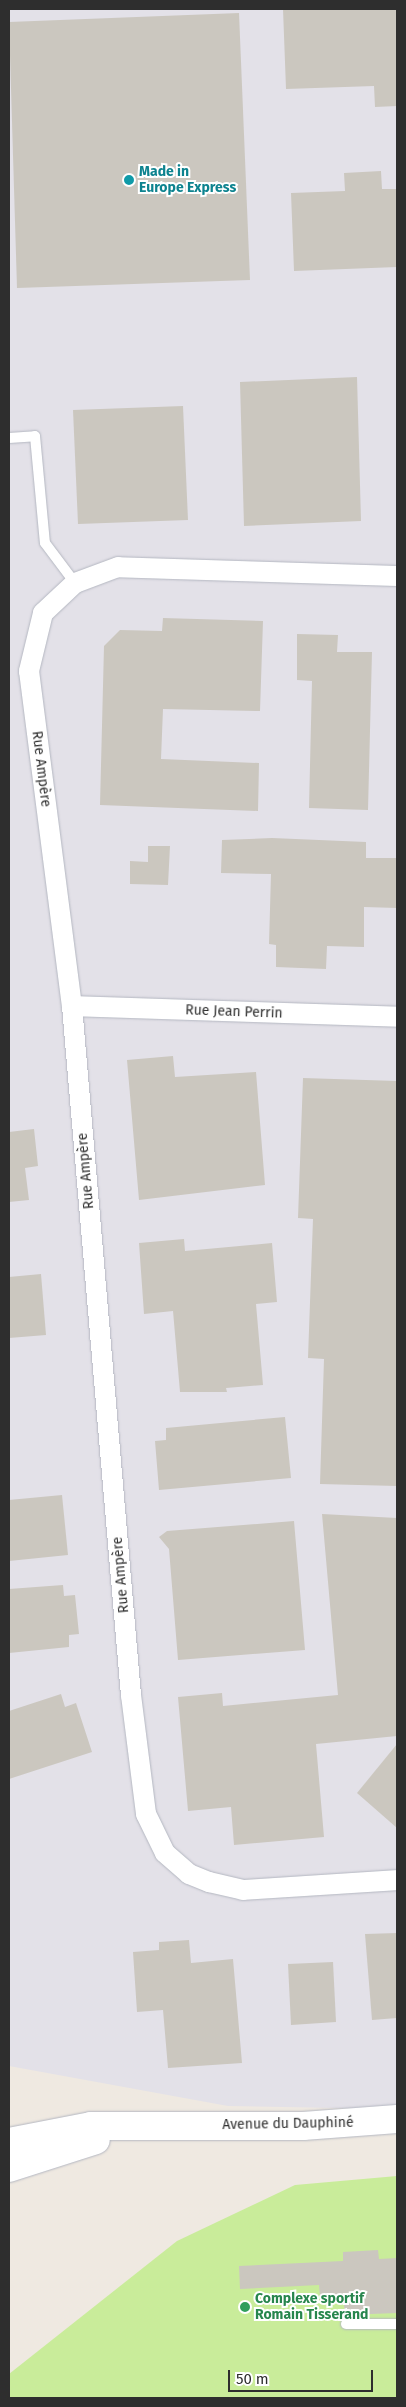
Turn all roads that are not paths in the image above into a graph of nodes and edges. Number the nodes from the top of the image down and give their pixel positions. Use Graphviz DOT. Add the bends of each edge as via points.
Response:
graph roads {
  1 [pos="9,438"];
  2 [pos="397,576"];
  3 [pos="75,583"];
  4 [pos="72,1006"];
  5 [pos="397,1017"];
  6 [pos="397,1880"];
  7 [pos="397,2119"];
  8 [pos="178,2125"];
  9 [pos="9,2142"];
  10 [pos="9,2168"];
  11 [pos="346,2324"];
  12 [pos="397,2324"];
  1 -- 3 [label="lane" via="35,436 45,543"];
  2 -- 3 [label="street, Rue Ampère" via="118,567"];
  3 -- 4 [label="street, Rue Ampère" via="44,613 29,671"];
  4 -- 5 [label="street, Rue Jean Perrin"];
  4 -- 6 [label="street, Rue Ampère" via="131,1696 146,1814 165,1853 188,1874 208,1882 243,1890"];
  7 -- 8 [label="main road, Avenue du Dauphiné" via="304,2126"];
  8 -- 9 [label="main road, Avenue du Dauphiné" via="91,2126"];
  8 -- 10 [label="main road, Avenue du Dauphiné" via="96,2140"];
  11 -- 12 [label="lane"];
}
